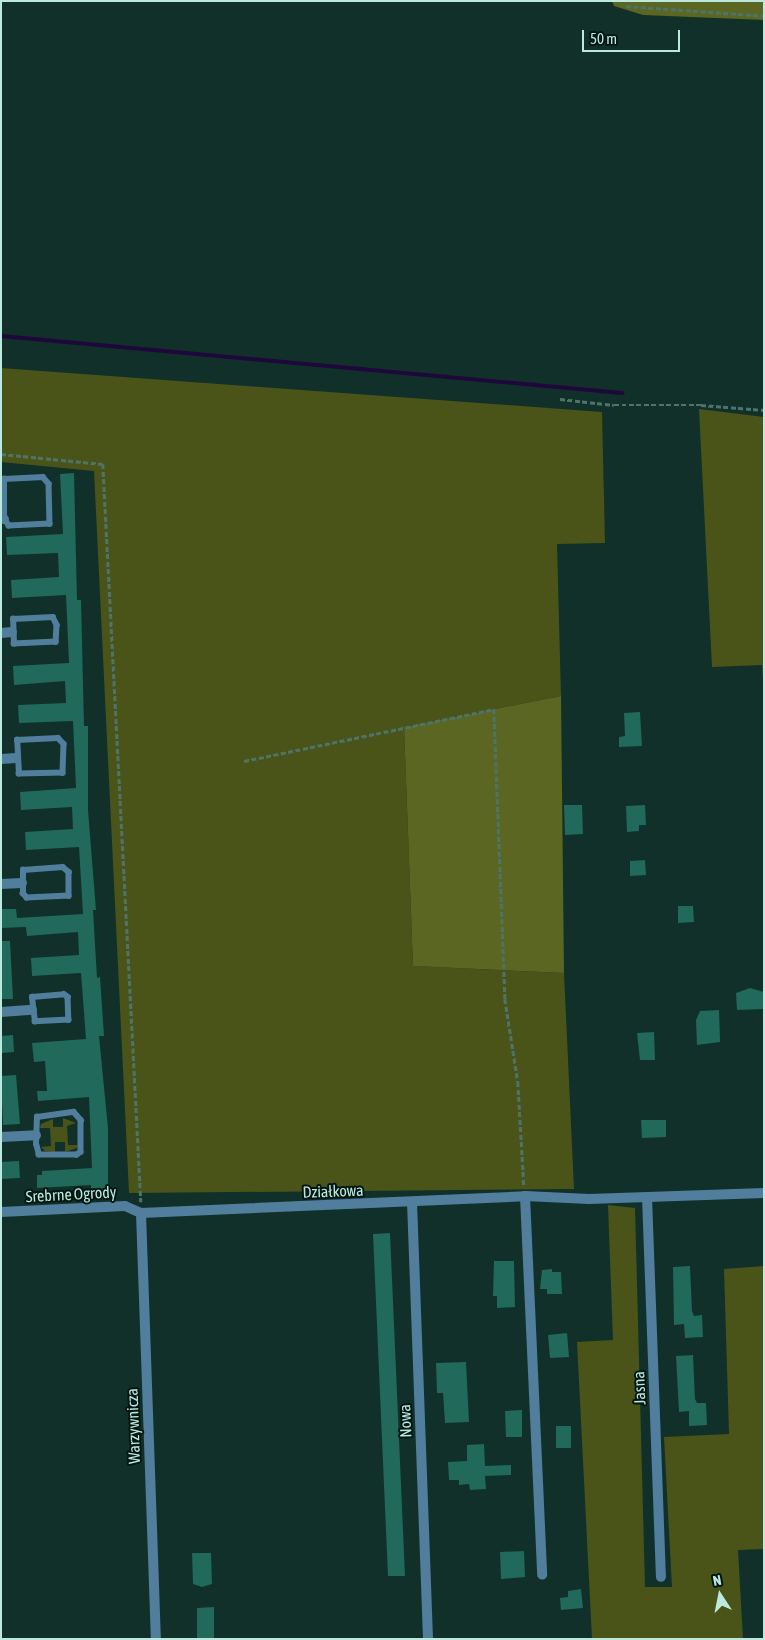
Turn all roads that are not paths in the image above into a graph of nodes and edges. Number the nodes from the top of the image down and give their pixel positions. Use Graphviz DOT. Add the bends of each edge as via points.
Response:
graph roads {
  1 [pos="3,518"];
  2 [pos="7,633"];
  3 [pos="16,758"];
  4 [pos="1,759"];
  5 [pos="22,882"];
  6 [pos="1,884"];
  7 [pos="32,1010"];
  8 [pos="1,1012"];
  9 [pos="36,1135"];
  10 [pos="1,1136"];
  11 [pos="764,1193"];
  12 [pos="525,1196"];
  13 [pos="647,1197"];
  14 [pos="412,1202"];
  15 [pos="1,1212"];
  16 [pos="141,1213"];
  17 [pos="542,1575"];
  18 [pos="661,1577"];
  19 [pos="156,1639"];
  20 [pos="428,1639"];
  1 -- 1 [label="lane" via="4,479 47,478 50,524 9,526"];
  2 -- 2 [label="lane" via="13,619 53,616 58,639 52,644 16,646"];
  3 -- 3 [label="lane" via="17,772 22,775 65,771 64,744 58,738 17,740"];
  3 -- 4 [label="street"];
  5 -- 5 [label="lane" via="23,894 27,898 69,896 71,891 69,872 63,867 26,869 22,872"];
  5 -- 6 [label="street"];
  7 -- 7 [label="lane" via="32,1019 38,1023 69,1020 68,997 64,994 34,995"];
  7 -- 8 [label="street"];
  9 -- 9 [label="lane" via="37,1152 44,1157 77,1155 83,1148 81,1120 74,1112 37,1117"];
  9 -- 10 [label="street"];
  11 -- 13 [label="street, Działkowa"];
  12 -- 13 [label="street, Działkowa"];
  12 -- 14 [label="street, Działkowa"];
  12 -- 17 [label="street"];
  13 -- 18 [label="street, Jasna"];
  14 -- 16 [label="street, Działkowa"];
  14 -- 20 [label="street, Nowa"];
  15 -- 16 [label="street, Srebrne Ogrody" via="125,1206"];
  16 -- 19 [label="street, Warzywnicza"];
}
